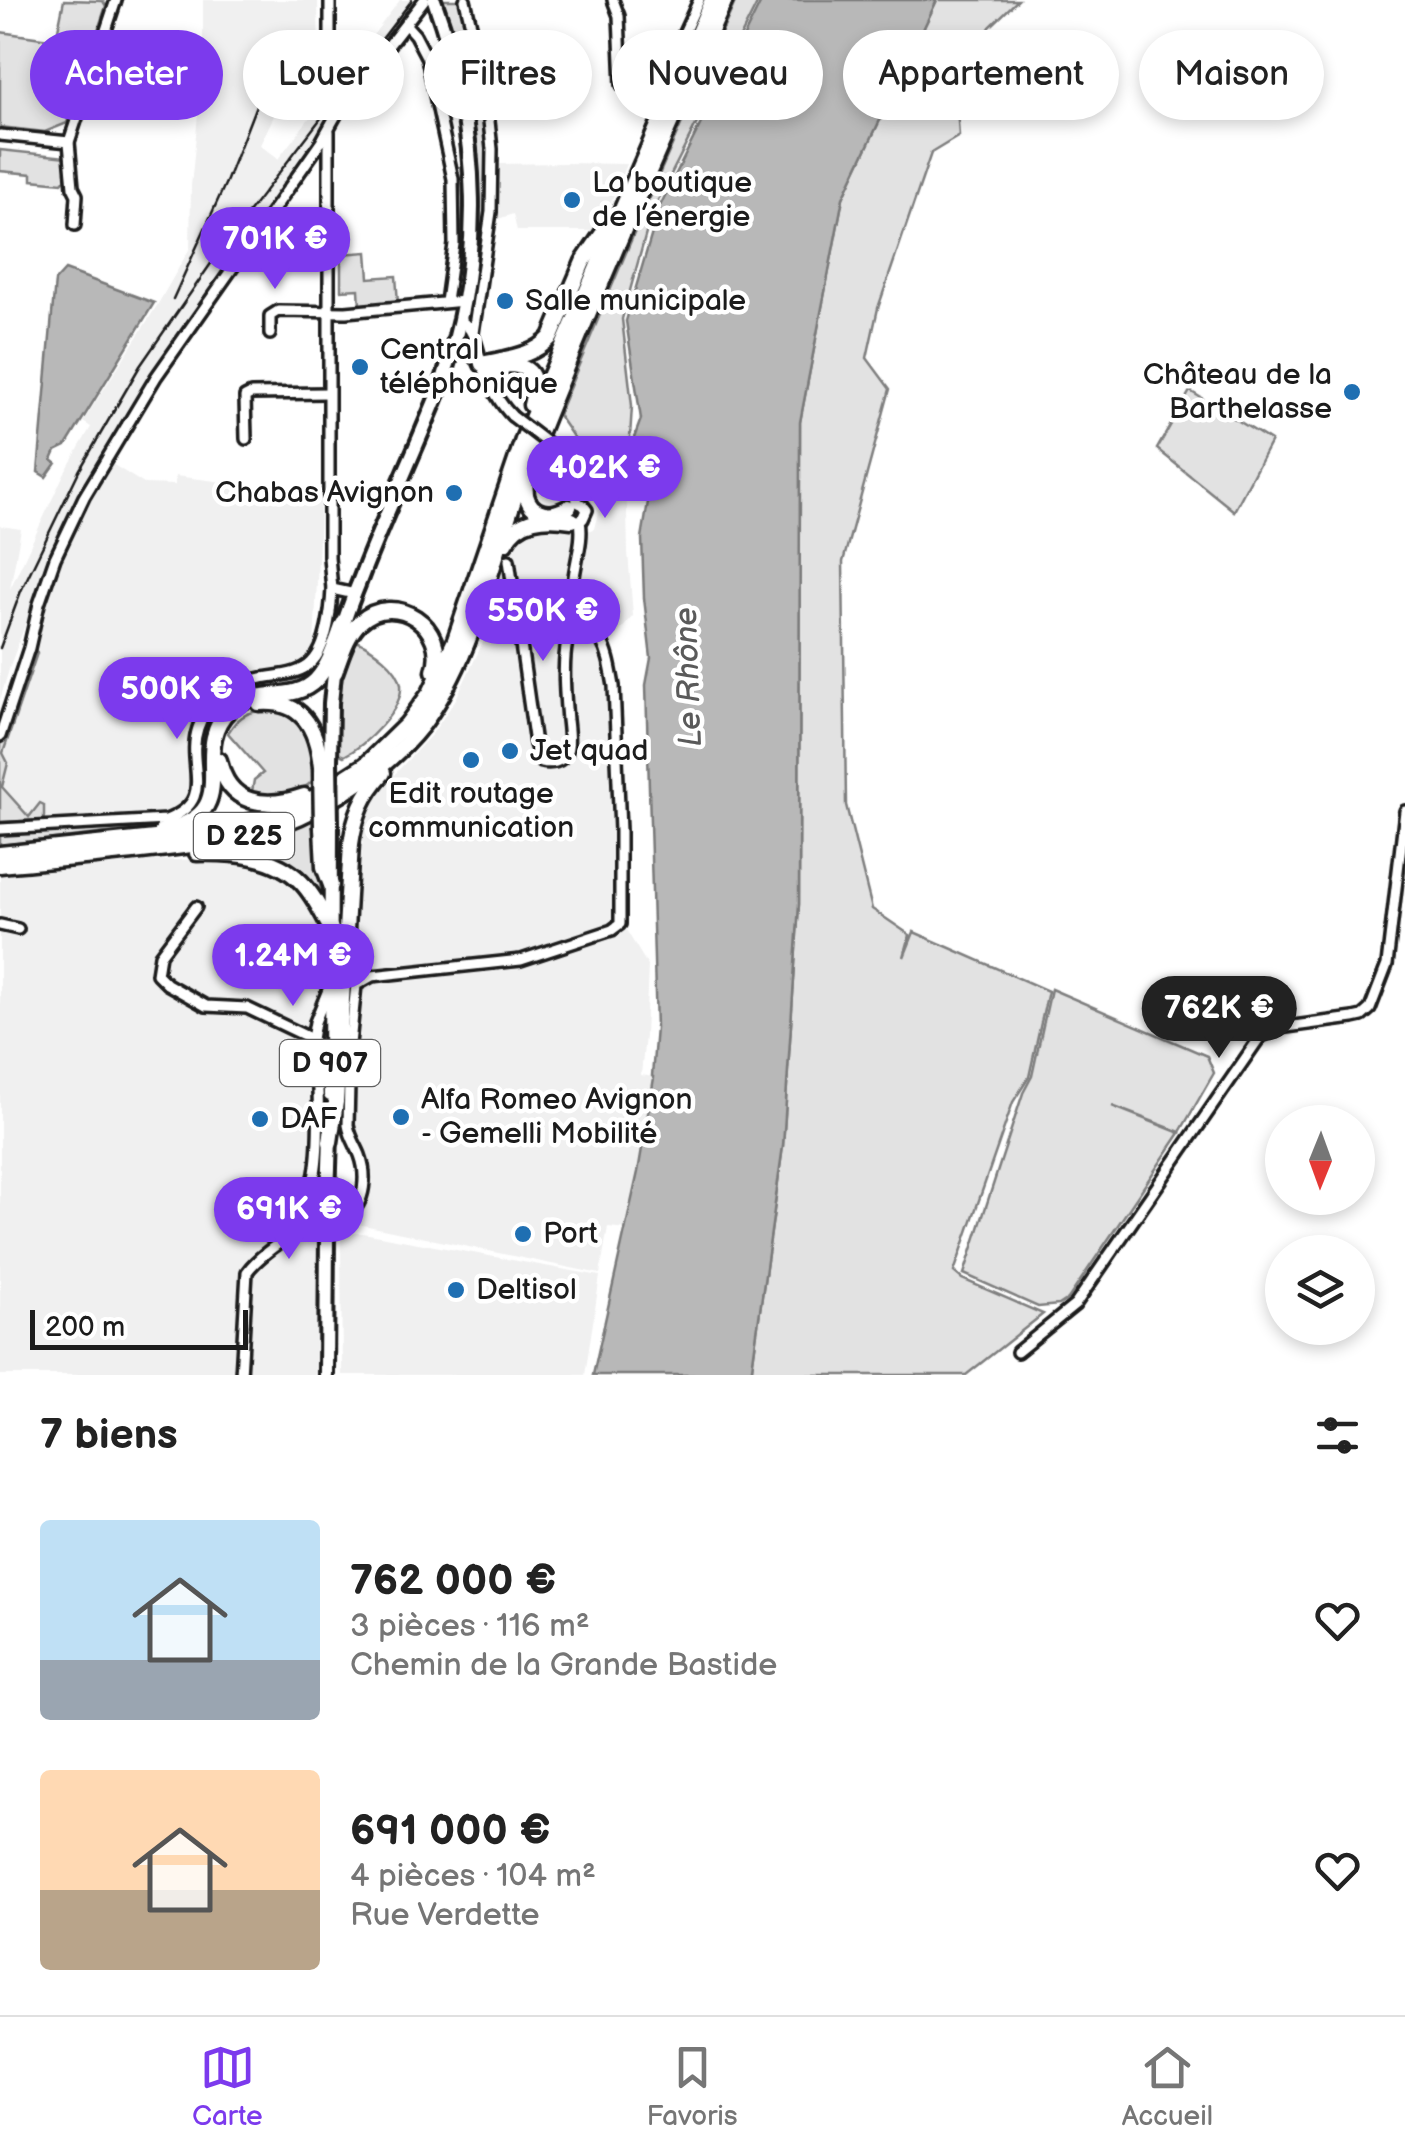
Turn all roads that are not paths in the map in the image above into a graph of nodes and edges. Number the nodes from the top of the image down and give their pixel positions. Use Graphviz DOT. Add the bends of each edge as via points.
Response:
graph roads {
  1 [pos="116,0"];
  2 [pos="330,0"];
  3 [pos="424,0"];
  4 [pos="434,0"];
  5 [pos="464,0"];
  6 [pos="613,0"];
  7 [pos="699,0"];
  8 [pos="712,0"];
  9 [pos="725,0"];
  10 [pos="406,25"];
  11 [pos="330,30"];
  12 [pos="472,30"];
  13 [pos="489,120"];
  14 [pos="329,128"];
  15 [pos="0,135"];
  16 [pos="69,142"];
  17 [pos="630,188"];
  18 [pos="75,224"];
  19 [pos="464,301"];
  20 [pos="446,302"];
  21 [pos="329,312"];
  22 [pos="459,323"];
  23 [pos="270,334"];
  24 [pos="474,336"];
  25 [pos="452,351"];
  26 [pos="468,352"];
  27 [pos="482,364"];
  28 [pos="565,368"];
  29 [pos="489,381"];
  30 [pos="328,393"];
  31 [pos="524,436"];
  32 [pos="246,438"];
  33 [pos="575,512"];
  34 [pos="508,560"];
  35 [pos="332,589"];
  36 [pos="354,594"];
  37 [pos="584,616"];
  38 [pos="476,618"];
  39 [pos="343,624"];
  40 [pos="334,672"];
  41 [pos="439,698"];
  42 [pos="0,736"];
  43 [pos="325,764"];
  44 [pos="362,767"];
  45 [pos="1405,810"];
  46 [pos="0,829"];
  47 [pos="83,846"];
  48 [pos="0,854"];
  49 [pos="112,855"];
  50 [pos="0,865"];
  51 [pos="331,885"];
  52 [pos="196,907"];
  53 [pos="0,925"];
  54 [pos="18,929"];
  55 [pos="331,929"];
  56 [pos="330,983"];
  57 [pos="312,1039"];
  58 [pos="330,1142"];
  59 [pos="315,1174"];
  60 [pos="362,1190"];
  61 [pos="332,1193"];
  62 [pos="309,1203"];
  63 [pos="348,1214"];
  64 [pos="311,1224"];
  65 [pos="330,1232"];
  66 [pos="1018,1352"];
  67 [pos="240,1375"];
  68 [pos="326,1375"];
  69 [pos="334,1375"];
  1 -- 16 [label="street"];
  2 -- 11 [label="street"];
  3 -- 10 [label="street"];
  4 -- 19 [label="main road" via="469,139 472,246"];
  5 -- 12 [label="street"];
  6 -- 7 [label="street" via="622,86 661,83"];
  8 -- 17 [label="highway, D 907"];
  9 -- 28 [label="highway, D 907"];
  10 -- 14 [label="street"];
  10 -- 20 [label="street" via="427,58 453,179"];
  13 -- 24 [label="street" via="493,188"];
  14 -- 21 [label="street"];
  14 -- 42 [label="street" via="156,377 84,496 55,558"];
  15 -- 16 [label="street"];
  16 -- 18 [label="street"];
  17 -- 27 [label="highway" via="583,262 551,337 531,352"];
  17 -- 31 [label="highway, D 907"];
  19 -- 20 [label="street"];
  19 -- 22 [label="main road"];
  20 -- 21 [label="street"];
  21 -- 23 [label="street" via="273,312"];
  21 -- 30 [label="street"];
  22 -- 24 [label="street"];
  22 -- 25 [label="main road"];
  24 -- 26 [label="street"];
  24 -- 27 [label="street"];
  25 -- 26 [label="street"];
  25 -- 36 [label="main road"];
  26 -- 27 [label="street"];
  27 -- 29 [label="street"];
  28 -- 33 [label="highway" via="525,492 543,513"];
  28 -- 38 [label="highway, D 907"];
  29 -- 31 [label="highway" via="507,365 530,372 535,390"];
  29 -- 33 [label="street, bridge" via="512,416 555,449 572,473"];
  30 -- 32 [label="street" via="251,394"];
  30 -- 35 [label="street"];
  31 -- 44 [label="highway, D 907" via="448,657 407,724"];
  33 -- 37 [label="street" via="582,535 573,596"];
  33 -- 38 [label="highway" via="532,520 511,532"];
  34 -- 37 [label="street" via="541,762 559,762 567,751 566,652 573,625"];
  35 -- 36 [label="street"];
  35 -- 46 [label="street" via="320,649 309,666 231,688 209,707 197,730 194,799 185,813 166,820"];
  36 -- 39 [label="main road"];
  37 -- 60 [label="street" via="602,642 614,686 620,924 521,960 372,976 356,985 348,1125 364,1169"];
  38 -- 41 [label="highway, D 907"];
  39 -- 40 [label="main road, D 907"];
  39 -- 47 [label="highway, D 225" via="312,684 250,697 222,718 212,742 210,798 198,816 168,830"];
  40 -- 43 [label="main road, D 907"];
  40 -- 44 [label="highway, D 907" via="351,633 372,614 405,612 432,633 437,663 430,680"];
  41 -- 49 [label="highway, D 225" via="381,766 316,809 248,836"];
  41 -- 58 [label="highway, D 907" via="428,724 367,792 354,824"];
  43 -- 44 [label="highway, D 907" via="306,721 272,702 240,711 218,748 228,785 261,803 300,798"];
  43 -- 51 [label="highway, D 907, bridge" via="324,867"];
  44 -- 47 [label="highway, D 225" via="296,808 246,825"];
  45 -- 66 [label="street" via="1387,965 1370,1009 1260,1037 1075,1305"];
  47 -- 48 [label="highway, D 225"];
  49 -- 50 [label="highway, D 225"];
  49 -- 55 [label="highway, D 225" via="235,854 272,863 299,879"];
  51 -- 55 [label="main road, D 907"];
  52 -- 57 [label="street" via="160,955 157,974 206,1006 248,1008"];
  53 -- 54 [label="street"];
  55 -- 56 [label="main road, D 907"];
  56 -- 57 [label="street"];
  56 -- 58 [label="main road, D 907"];
  57 -- 59 [label="street"];
  58 -- 61 [label="main road, D 907"];
  59 -- 61 [label="street"];
  59 -- 62 [label="street"];
  60 -- 61 [label="street" via="354,1196"];
  60 -- 63 [label="street"];
  61 -- 62 [label="street"];
  61 -- 63 [label="street"];
  61 -- 65 [label="main road, D 907"];
  62 -- 64 [label="street"];
  63 -- 65 [label="street"];
  64 -- 65 [label="street"];
  64 -- 67 [label="street" via="247,1272"];
  65 -- 68 [label="main road, D 907"];
  65 -- 69 [label="main road, D 907"];
}
